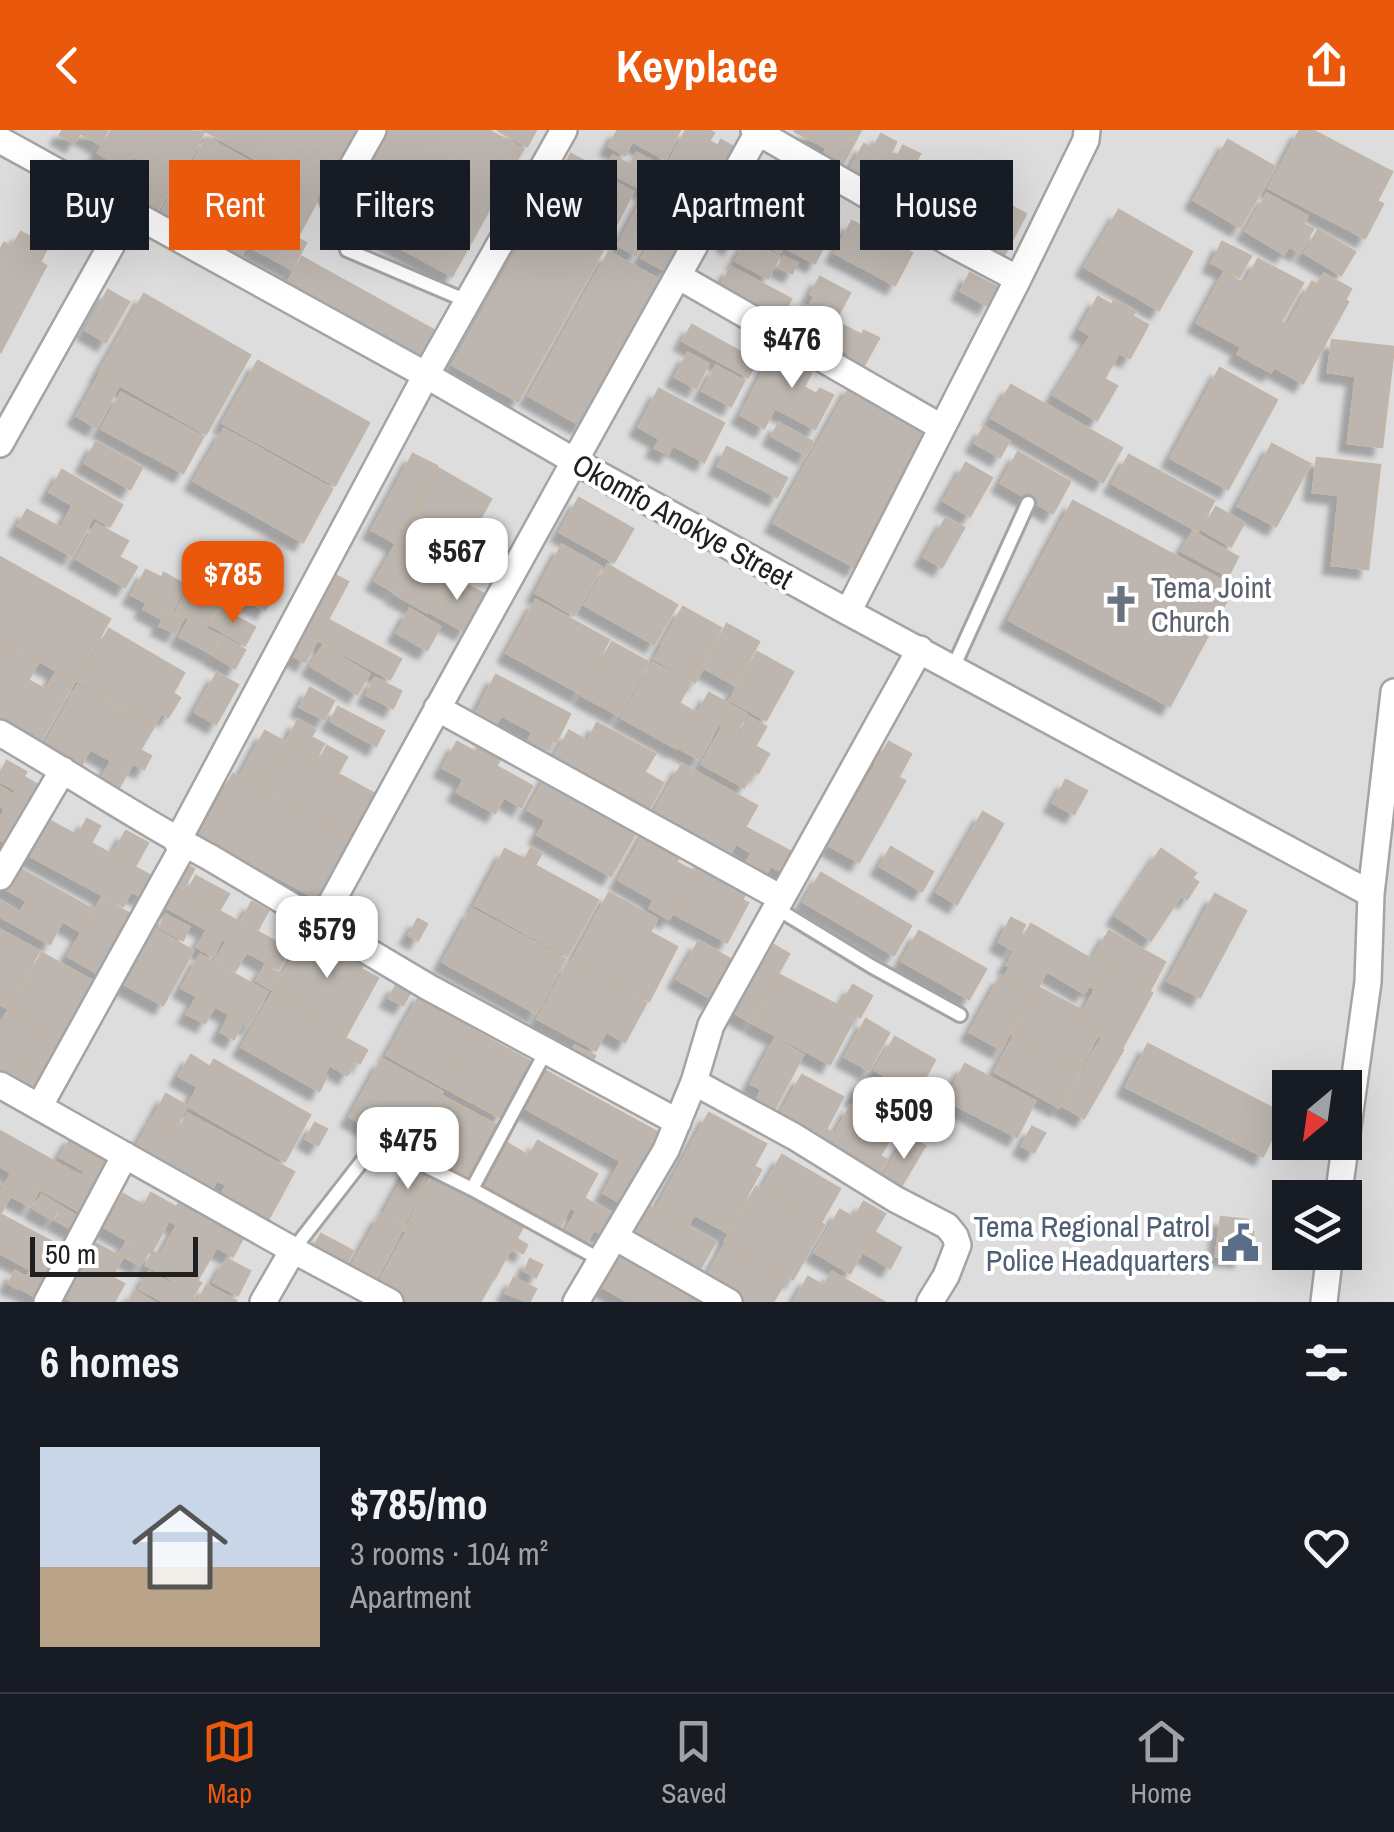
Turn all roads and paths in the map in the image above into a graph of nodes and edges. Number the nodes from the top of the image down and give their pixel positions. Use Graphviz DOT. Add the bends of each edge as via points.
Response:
graph roads {
  1 [pos="373,130"];
  2 [pos="564,130"];
  3 [pos="1088,130"];
  4 [pos="756,131"];
  5 [pos="11,139"];
  6 [pos="45,160"];
  7 [pos="356,160"];
  8 [pos="149,222"];
  9 [pos="109,250"];
  10 [pos="347,250"];
  11 [pos="678,276"];
  12 [pos="1018,279"];
  13 [pos="468,301"];
  14 [pos="426,375"];
  15 [pos="940,428"];
  16 [pos="0,444"];
  17 [pos="576,462"];
  18 [pos="1028,502"];
  19 [pos="848,612"];
  20 [pos="920,649"];
  21 [pos="953,668"];
  22 [pos="1394,692"];
  23 [pos="437,708"];
  24 [pos="0,734"];
  25 [pos="63,770"];
  26 [pos="180,843"];
  27 [pos="0,876"];
  28 [pos="1371,894"];
  29 [pos="778,903"];
  30 [pos="320,924"];
  31 [pos="960,1015"];
  32 [pos="546,1051"];
  33 [pos="694,1082"];
  34 [pos="0,1085"];
  35 [pos="40,1107"];
  36 [pos="678,1122"];
  37 [pos="125,1155"];
  38 [pos="1340,1180"];
  39 [pos="472,1189"];
  40 [pos="614,1236"];
  41 [pos="293,1250"];
  42 [pos="601,1260"];
  43 [pos="1328,1270"];
  44 [pos="47,1302"];
  45 [pos="262,1302"];
  46 [pos="390,1302"];
  47 [pos="576,1302"];
  48 [pos="729,1302"];
  49 [pos="930,1302"];
  50 [pos="1324,1302"];
  1 -- 7 [label="street"];
  2 -- 13 [label="street"];
  3 -- 12 [label="street"];
  4 -- 11 [label="street"];
  4 -- 12 [label="street"];
  5 -- 6 [label="street, Okomfo Anokye Street"];
  8 -- 14 [label="street, Okomfo Anokye Street"];
  9 -- 16 [label="street"];
  10 -- 13 [label="lane"];
  11 -- 15 [label="street"];
  11 -- 17 [label="street"];
  12 -- 15 [label="street"];
  13 -- 14 [label="street"];
  14 -- 17 [label="street, Okomfo Anokye Street"];
  14 -- 26 [label="street"];
  15 -- 19 [label="street"];
  17 -- 19 [label="street, Okomfo Anokye Street"];
  17 -- 23 [label="street"];
  18 -- 21 [label="lane"];
  19 -- 20 [label="street, Okomfo Anokye Street"];
  20 -- 21 [label="street, Okomfo Anokye Street"];
  20 -- 29 [label="street"];
  21 -- 28 [label="street, Okomfo Anokye Street"];
  22 -- 28 [label="street"];
  23 -- 29 [label="street"];
  23 -- 30 [label="street"];
  24 -- 25 [label="street"];
  25 -- 26 [label="street"];
  25 -- 27 [label="street"];
  26 -- 30 [label="street"];
  26 -- 35 [label="street"];
  28 -- 38 [label="street" via="1368,982"];
  29 -- 31 [label="lane"];
  29 -- 33 [label="street" via="711,1026"];
  30 -- 32 [label="street"];
  32 -- 36 [label="street"];
  32 -- 39 [label="lane"];
  33 -- 36 [label="street"];
  33 -- 49 [label="street" via="947,1226 958,1245"];
  34 -- 35 [label="street"];
  35 -- 37 [label="street"];
  36 -- 40 [label="street"];
  37 -- 41 [label="street"];
  37 -- 44 [label="street"];
  39 -- 41 [label="lane" via="377,1142"];
  39 -- 42 [label="lane"];
  40 -- 42 [label="street"];
  40 -- 48 [label="street"];
  41 -- 45 [label="street"];
  41 -- 46 [label="street"];
  42 -- 47 [label="street"];
  43 -- 50 [label="street"];
}
